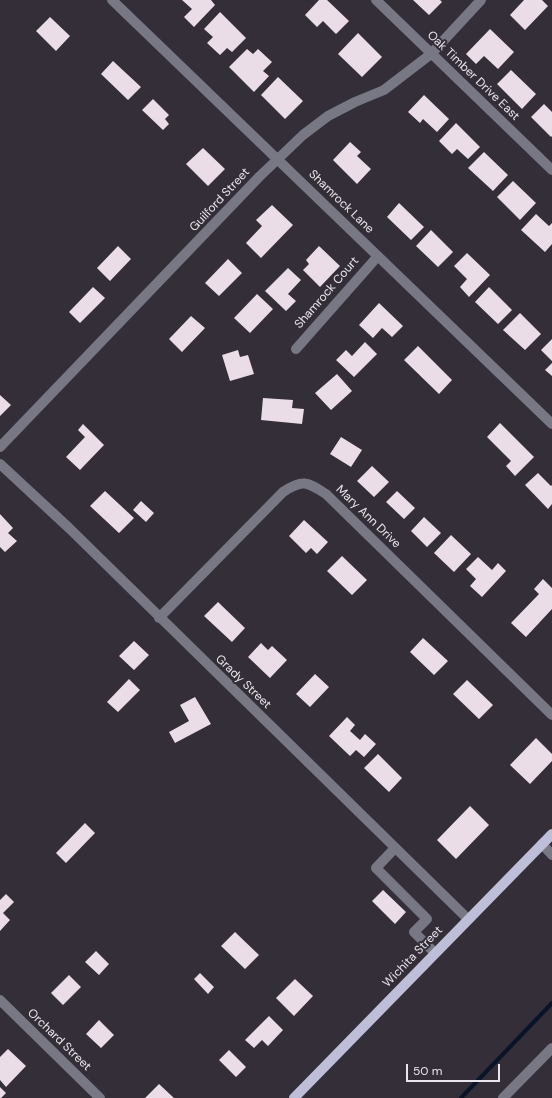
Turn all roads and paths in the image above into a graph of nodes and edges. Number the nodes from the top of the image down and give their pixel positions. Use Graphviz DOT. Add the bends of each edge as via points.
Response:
graph roads {
  1 [pos="112,0"];
  2 [pos="376,0"];
  3 [pos="481,0"];
  4 [pos="432,54"];
  5 [pos="278,159"];
  6 [pos="552,170"];
  7 [pos="378,256"];
  8 [pos="296,348"];
  9 [pos="552,424"];
  10 [pos="0,447"];
  11 [pos="0,464"];
  12 [pos="159,618"];
  13 [pos="552,715"];
  14 [pos="552,834"];
  15 [pos="542,844"];
  16 [pos="395,848"];
  17 [pos="552,855"];
  18 [pos="468,919"];
  19 [pos="436,953"];
  20 [pos="0,1000"];
  21 [pos="552,1048"];
  22 [pos="100,1098"];
  23 [pos="294,1098"];
  24 [pos="503,1098"];
  1 -- 5 [label="street, Shamrock Lane"];
  2 -- 4 [label="street, Oak Timber Drive East"];
  3 -- 4 [label="street, Guilford Street"];
  4 -- 5 [label="street, Guilford Street" via="384,90 328,116"];
  4 -- 6 [label="street, Oak Timber Drive East"];
  5 -- 7 [label="street, Shamrock Lane"];
  5 -- 10 [label="street, Guilford Street"];
  7 -- 8 [label="street, Shamrock Court"];
  7 -- 9 [label="street, Shamrock Lane"];
  11 -- 12 [label="street, Grady Street" via="69,528"];
  12 -- 13 [label="street, Mary Ann Drive" via="284,492 297,483 311,484 326,494"];
  12 -- 16 [label="street, Grady Street"];
  14 -- 15 [label="main road, Wichita Street"];
  15 -- 17 [label="street"];
  15 -- 18 [label="main road, Wichita Street"];
  16 -- 18 [label="street, Grady Street"];
  16 -- 19 [label="street" via="376,868 427,919 414,932"];
  18 -- 19 [label="main road, Wichita Street"];
  19 -- 23 [label="main road, Wichita Street"];
  20 -- 22 [label="street, Orchard Street"];
  21 -- 24 [label="street"];
}
